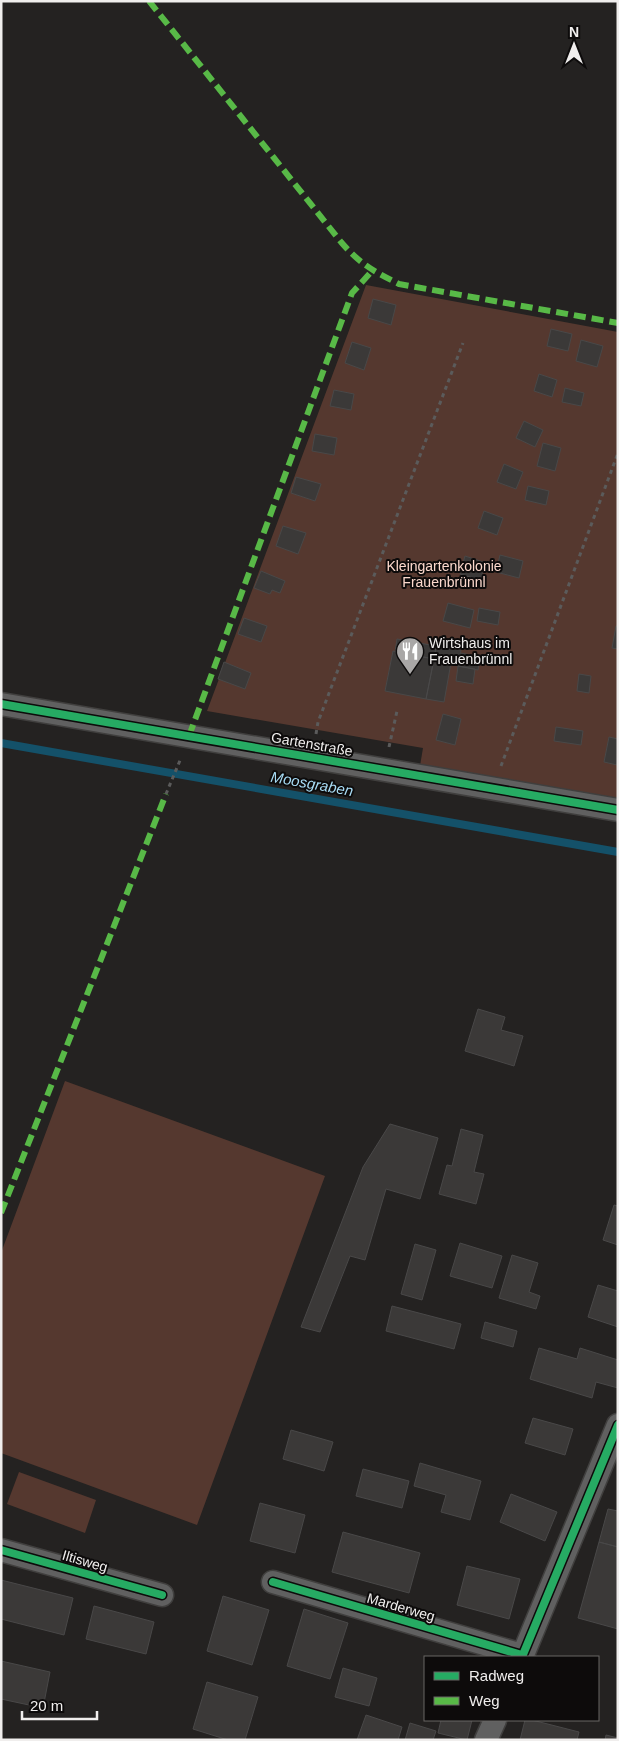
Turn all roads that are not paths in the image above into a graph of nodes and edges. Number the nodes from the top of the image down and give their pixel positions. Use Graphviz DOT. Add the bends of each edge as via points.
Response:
graph roads {
  1 [pos="1,704"];
  2 [pos="618,810"];
  3 [pos="618,1425"];
  4 [pos="1,1550"];
  5 [pos="273,1582"];
  6 [pos="162,1595"];
  7 [pos="522,1656"];
  8 [pos="495,1721"];
  9 [pos="486,1740"];
  1 -- 2 [label="street, Gartenstraße"];
  3 -- 7 [label="street, Marderweg"];
  4 -- 6 [label="street, Iltisweg"];
  5 -- 7 [label="street, Marderweg"];
  8 -- 9 [label="street"];
}
